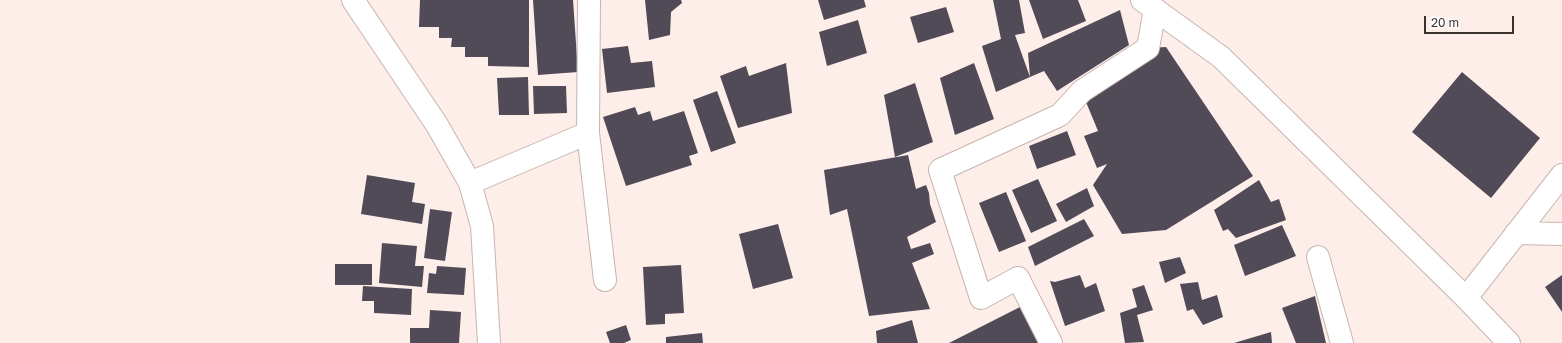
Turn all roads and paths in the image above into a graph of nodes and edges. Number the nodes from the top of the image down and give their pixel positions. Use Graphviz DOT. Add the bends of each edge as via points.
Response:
graph roads {
  1 [pos="353,0"];
  2 [pos="589,0"];
  3 [pos="1149,4"];
  4 [pos="588,133"];
  5 [pos="1562,175"];
  6 [pos="470,183"];
  7 [pos="1516,233"];
  8 [pos="1562,234"];
  9 [pos="1318,257"];
  10 [pos="605,280"];
  11 [pos="1466,298"];
  12 [pos="489,343"];
  13 [pos="1051,343"];
  14 [pos="1342,343"];
  15 [pos="1509,343"];
  1 -- 6 [label="street" via="437,125"];
  2 -- 4 [label="street"];
  3 -- 11 [label="street" via="1221,57"];
  3 -- 13 [label="street" via="1148,48 1082,91 1060,115 940,170 981,298 1018,278"];
  4 -- 6 [label="street"];
  4 -- 10 [label="street"];
  5 -- 7 [label="street"];
  6 -- 12 [label="street" via="482,226"];
  7 -- 8 [label="street"];
  7 -- 11 [label="street"];
  9 -- 14 [label="street"];
  11 -- 15 [label="street"];
}
